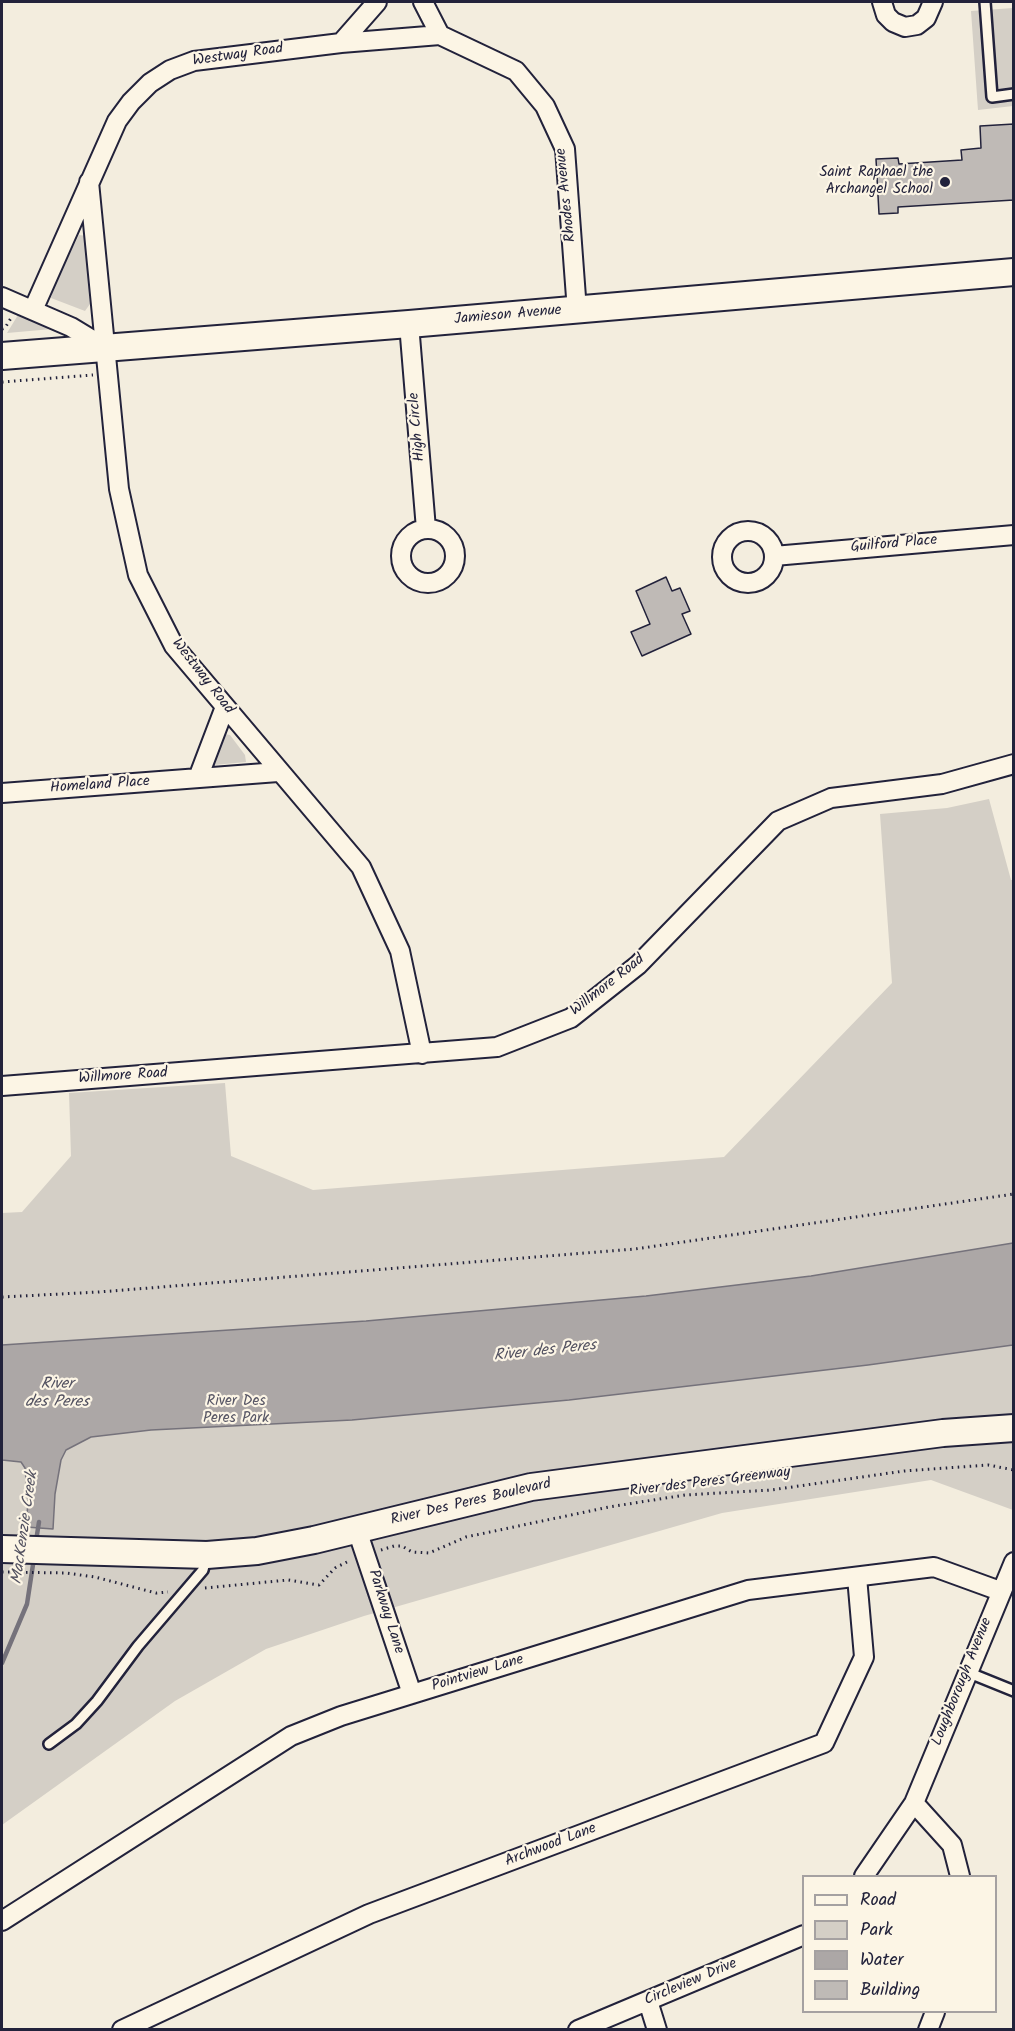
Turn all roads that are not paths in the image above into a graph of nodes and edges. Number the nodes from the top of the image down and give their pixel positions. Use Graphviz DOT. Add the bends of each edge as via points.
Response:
graph roads {
  1 [pos="377,2"];
  2 [pos="423,2"];
  3 [pos="882,2"];
  4 [pos="933,2"];
  5 [pos="985,2"];
  6 [pos="440,35"];
  7 [pos="341,43"];
  8 [pos="1014,94"];
  9 [pos="89,182"];
  10 [pos="1014,272"];
  11 [pos="2,297"];
  12 [pos="33,310"];
  13 [pos="577,310"];
  14 [pos="409,324"];
  15 [pos="104,347"];
  16 [pos="2,356"];
  17 [pos="426,529"];
  18 [pos="1014,535"];
  19 [pos="774,556"];
  20 [pos="225,707"];
  21 [pos="1014,764"];
  22 [pos="279,772"];
  23 [pos="198,778"];
  24 [pos="2,793"];
  25 [pos="422,1054"];
  26 [pos="2,1086"];
  27 [pos="1014,1428"];
  28 [pos="357,1530"];
  29 [pos="207,1555"];
  30 [pos="5,1560"];
  31 [pos="1014,1562"];
  32 [pos="857,1577"];
  33 [pos="1000,1591"];
  34 [pos="968,1672"];
  35 [pos="1014,1691"];
  36 [pos="412,1694"];
  37 [pos="49,1744"];
  38 [pos="914,1803"];
  39 [pos="865,1875"];
  40 [pos="960,1875"];
  41 [pos="2,1921"];
  42 [pos="802,1936"];
  43 [pos="648,2001"];
  44 [pos="935,2013"];
  45 [pos="122,2030"];
  46 [pos="578,2030"];
  47 [pos="657,2030"];
  48 [pos="928,2030"];
  1 -- 7 [label="street"];
  2 -- 6 [label="street"];
  3 -- 4 [label="street" via="886,15 905,27 926,18"];
  5 -- 8 [label="lane" via="992,97"];
  6 -- 7 [label="street, Westway Road"];
  6 -- 13 [label="street, Rhodes Avenue" via="516,71 546,106 565,149"];
  7 -- 9 [label="street, Westway Road" via="213,57 170,70 150,83 117,121"];
  9 -- 12 [label="street, Westway Road"];
  9 -- 15 [label="street, Westway Road"];
  10 -- 13 [label="main road, Jamieson Avenue"];
  11 -- 12 [label="street"];
  12 -- 15 [label="street"];
  13 -- 14 [label="main road, Jamieson Avenue"];
  14 -- 15 [label="main road, Jamieson Avenue"];
  14 -- 17 [label="street, High Circle"];
  15 -- 16 [label="main road, Jamieson Avenue"];
  15 -- 20 [label="street, Westway Road" via="118,489 138,574 174,646"];
  18 -- 19 [label="street, Guilford Place"];
  20 -- 22 [label="street, Westway Road"];
  20 -- 23 [label="street"];
  21 -- 25 [label="street, Willmore Road" via="942,784 831,798 778,821 638,966 571,1017 497,1047"];
  22 -- 23 [label="street, Homeland Place"];
  22 -- 25 [label="street, Westway Road" via="361,867 400,951"];
  23 -- 24 [label="street, Homeland Place"];
  25 -- 26 [label="street, Willmore Road"];
  27 -- 28 [label="main road, River Des Peres Boulevard" via="953,1432 560,1482 473,1499"];
  28 -- 29 [label="main road, River Des Peres Boulevard" via="257,1551"];
  28 -- 36 [label="street, Parkway Lane"];
  29 -- 30 [label="main road, River Des Peres Boulevard" via="66,1562"];
  29 -- 37 [label="lane" via="203,1570 97,1701 76,1724"];
  31 -- 33 [label="street, Loughborough Avenue"];
  32 -- 33 [label="street, Pointview Lane" via="934,1567"];
  32 -- 36 [label="street, Pointview Lane" via="748,1590"];
  32 -- 45 [label="street, Archwood Lane" via="864,1657 824,1743 369,1914"];
  33 -- 34 [label="street, Loughborough Avenue"];
  34 -- 35 [label="lane"];
  34 -- 38 [label="street, Loughborough Avenue"];
  36 -- 41 [label="street, Pointview Lane" via="291,1736"];
  38 -- 39 [label="street"];
  38 -- 40 [label="street" via="952,1845"];
  42 -- 43 [label="street, Circleview Drive"];
  43 -- 46 [label="street, Circleview Drive"];
  43 -- 47 [label="street"];
  44 -- 48 [label="street"];
}
